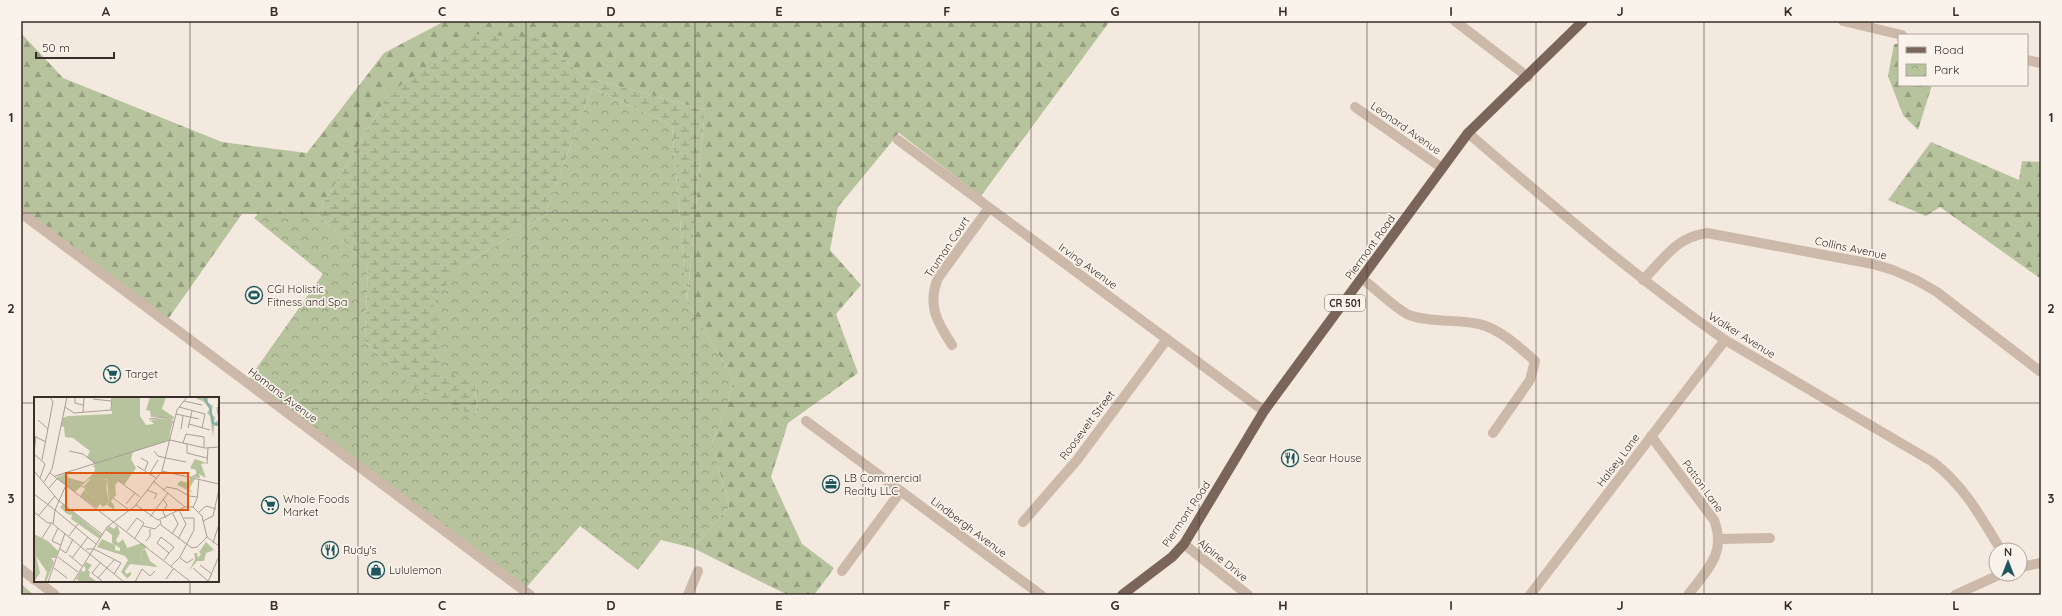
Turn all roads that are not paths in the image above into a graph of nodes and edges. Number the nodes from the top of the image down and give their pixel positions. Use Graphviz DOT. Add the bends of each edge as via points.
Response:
graph roads {
  1 [pos="1455,21"];
  2 [pos="1584,21"];
  3 [pos="1843,21"];
  4 [pos="1898,34"];
  5 [pos="2028,60"];
  6 [pos="2041,63"];
  7 [pos="1528,76"];
  8 [pos="1355,107"];
  9 [pos="1468,133"];
  10 [pos="898,140"];
  11 [pos="1442,168"];
  12 [pos="989,208"];
  13 [pos="21,214"];
  14 [pos="1363,279"];
  15 [pos="1643,280"];
  16 [pos="1167,339"];
  17 [pos="1725,340"];
  18 [pos="952,345"];
  19 [pos="2041,372"];
  20 [pos="1264,412"];
  21 [pos="806,421"];
  22 [pos="1493,433"];
  23 [pos="1651,436"];
  24 [pos="901,491"];
  25 [pos="1023,522"];
  26 [pos="1770,538"];
  27 [pos="1719,539"];
  28 [pos="1996,542"];
  29 [pos="1184,544"];
  30 [pos="2041,562"];
  31 [pos="2028,565"];
  32 [pos="21,568"];
  33 [pos="698,571"];
  34 [pos="842,571"];
  35 [pos="34,578"];
  36 [pos="1988,580"];
  37 [pos="39,582"];
  38 [pos="55,595"];
  39 [pos="530,595"];
  40 [pos="688,595"];
  41 [pos="1041,595"];
  42 [pos="1122,595"];
  43 [pos="1248,595"];
  44 [pos="1530,595"];
  45 [pos="1688,595"];
  46 [pos="1955,595"];
  1 -- 7 [label="street"];
  2 -- 7 [label="main road, Piermont Road / CR 501"];
  3 -- 4 [label="street"];
  5 -- 6 [label="street"];
  7 -- 9 [label="main road, Piermont Road / CR 501"];
  8 -- 11 [label="street, Leonard Avenue"];
  9 -- 11 [label="main road, Piermont Road / CR 501"];
  9 -- 15 [label="street, Walker Avenue"];
  10 -- 12 [label="street, Irving Avenue"];
  11 -- 14 [label="main road, Piermont Road / CR 501"];
  12 -- 16 [label="street, Irving Avenue"];
  12 -- 18 [label="street, Truman Court" via="938,278 933,291 933,307 938,323"];
  13 -- 39 [label="street, Homans Avenue"];
  14 -- 20 [label="main road, Piermont Road / CR 501"];
  14 -- 22 [label="street" via="1407,314 1422,319 1488,327 1535,361 1530,380"];
  15 -- 17 [label="street, Walker Avenue"];
  15 -- 19 [label="street, Collins Avenue" via="1686,238 1708,233 1873,264 1916,280 1937,292"];
  16 -- 20 [label="street, Irving Avenue"];
  16 -- 25 [label="street, Roosevelt Street" via="1077,460"];
  17 -- 23 [label="street, Halsey Lane"];
  17 -- 28 [label="street, Walker Avenue" via="1933,462 1970,499"];
  20 -- 29 [label="main road, Piermont Road / CR 501"];
  21 -- 24 [label="street, Lindbergh Avenue"];
  23 -- 27 [label="street, Patton Lane" via="1714,520"];
  23 -- 44 [label="street, Halsey Lane"];
  24 -- 34 [label="street"];
  24 -- 41 [label="street, Lindbergh Avenue"];
  26 -- 27 [label="street"];
  27 -- 45 [label="street, Patton Lane" via="1712,563"];
  29 -- 42 [label="main road, Piermont Road / CR 501" via="1172,557"];
  29 -- 43 [label="street, Alpine Drive"];
  30 -- 31 [label="street"];
  32 -- 35 [label="street"];
  33 -- 40 [label="street"];
  36 -- 46 [label="street"];
  37 -- 38 [label="street"];
}
